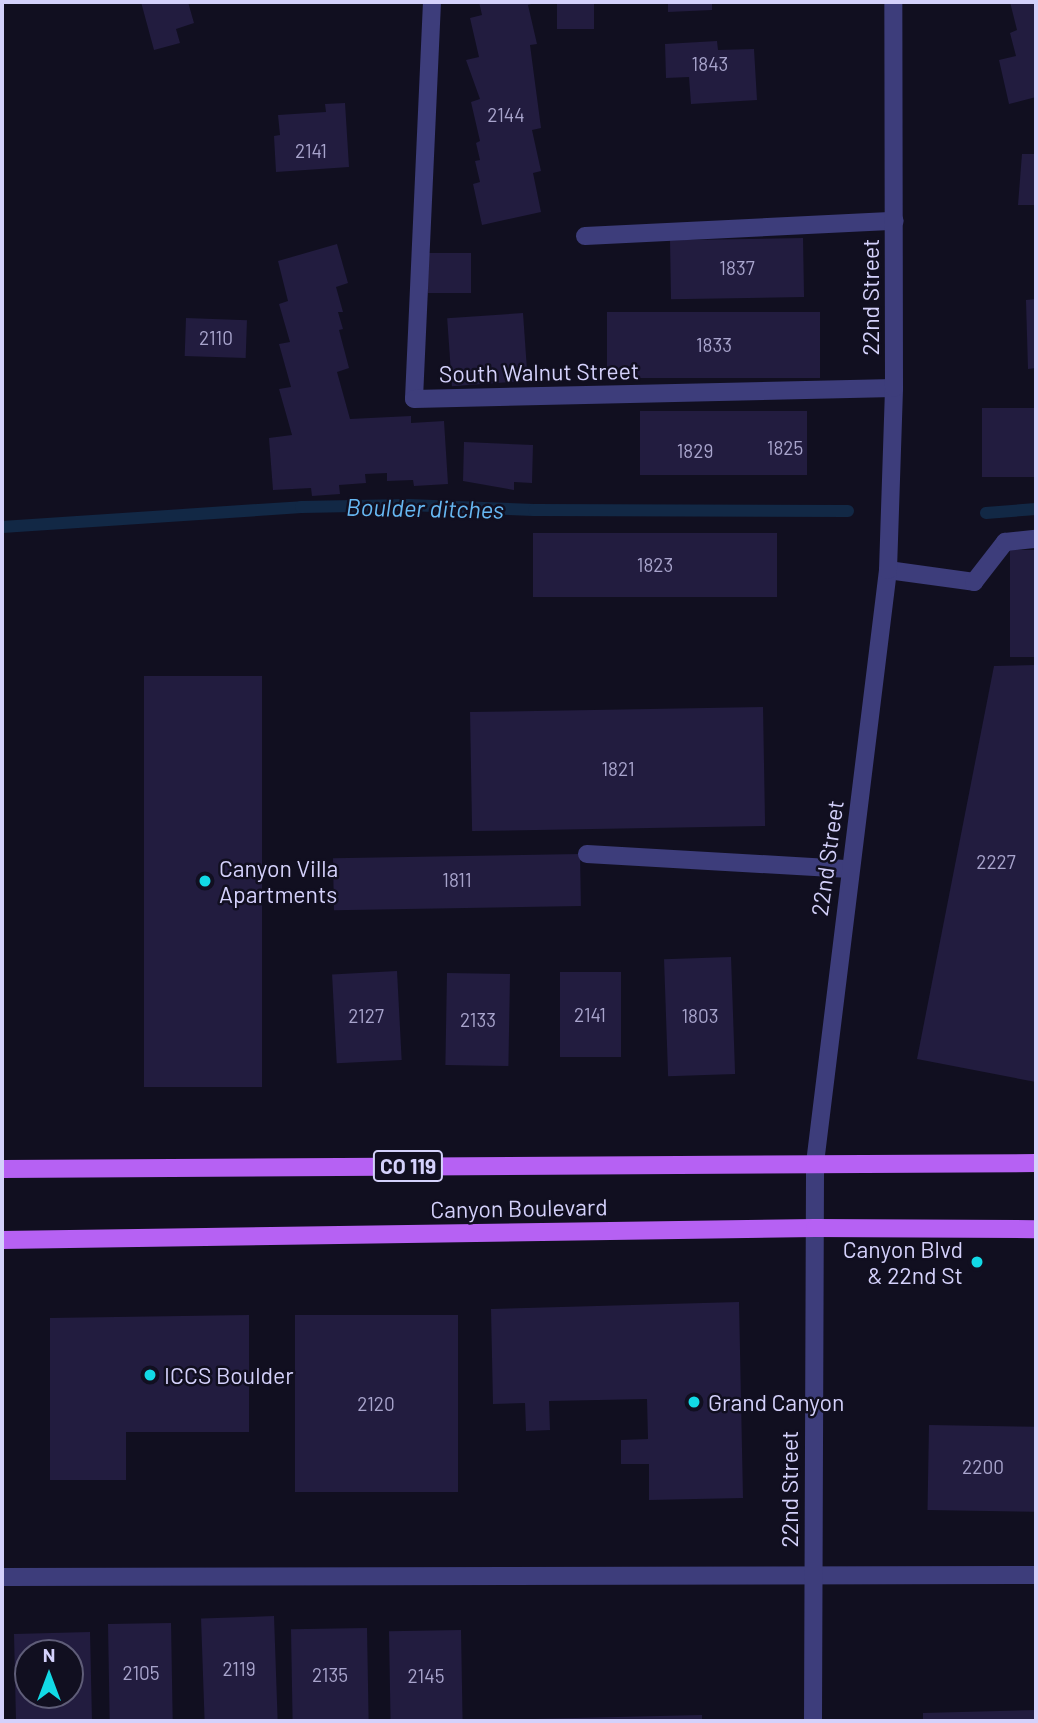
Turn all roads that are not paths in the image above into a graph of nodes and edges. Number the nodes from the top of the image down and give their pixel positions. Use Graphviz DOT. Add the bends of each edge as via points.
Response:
graph roads {
  1 [pos="432,2"];
  2 [pos="893,2"];
  3 [pos="895,220"];
  4 [pos="585,236"];
  5 [pos="894,388"];
  6 [pos="1036,539"];
  7 [pos="888,570"];
  8 [pos="587,854"];
  9 [pos="850,869"];
  10 [pos="815,1163"];
  11 [pos="1036,1163"];
  12 [pos="2,1169"];
  13 [pos="815,1228"];
  14 [pos="1036,1229"];
  15 [pos="2,1240"];
  16 [pos="814,1575"];
  17 [pos="1036,1575"];
  18 [pos="2,1577"];
  19 [pos="813,1721"];
  1 -- 5 [label="street, South Walnut Street" via="414,399"];
  2 -- 3 [label="street, 22nd Street"];
  3 -- 4 [label="street"];
  3 -- 5 [label="street, 22nd Street"];
  5 -- 7 [label="street, 22nd Street"];
  6 -- 7 [label="street" via="1005,542 974,582"];
  7 -- 9 [label="street, 22nd Street"];
  8 -- 9 [label="street"];
  9 -- 10 [label="street, 22nd Street"];
  10 -- 11 [label="main road, Canyon Boulevard / CO 119"];
  10 -- 12 [label="main road, Canyon Boulevard / CO 119"];
  10 -- 13 [label="street, 22nd Street"];
  13 -- 14 [label="main road, Canyon Boulevard"];
  13 -- 15 [label="main road, Canyon Boulevard"];
  13 -- 16 [label="street, 22nd Street"];
  16 -- 17 [label="street"];
  16 -- 18 [label="street"];
  16 -- 19 [label="street, 22nd Street"];
}
